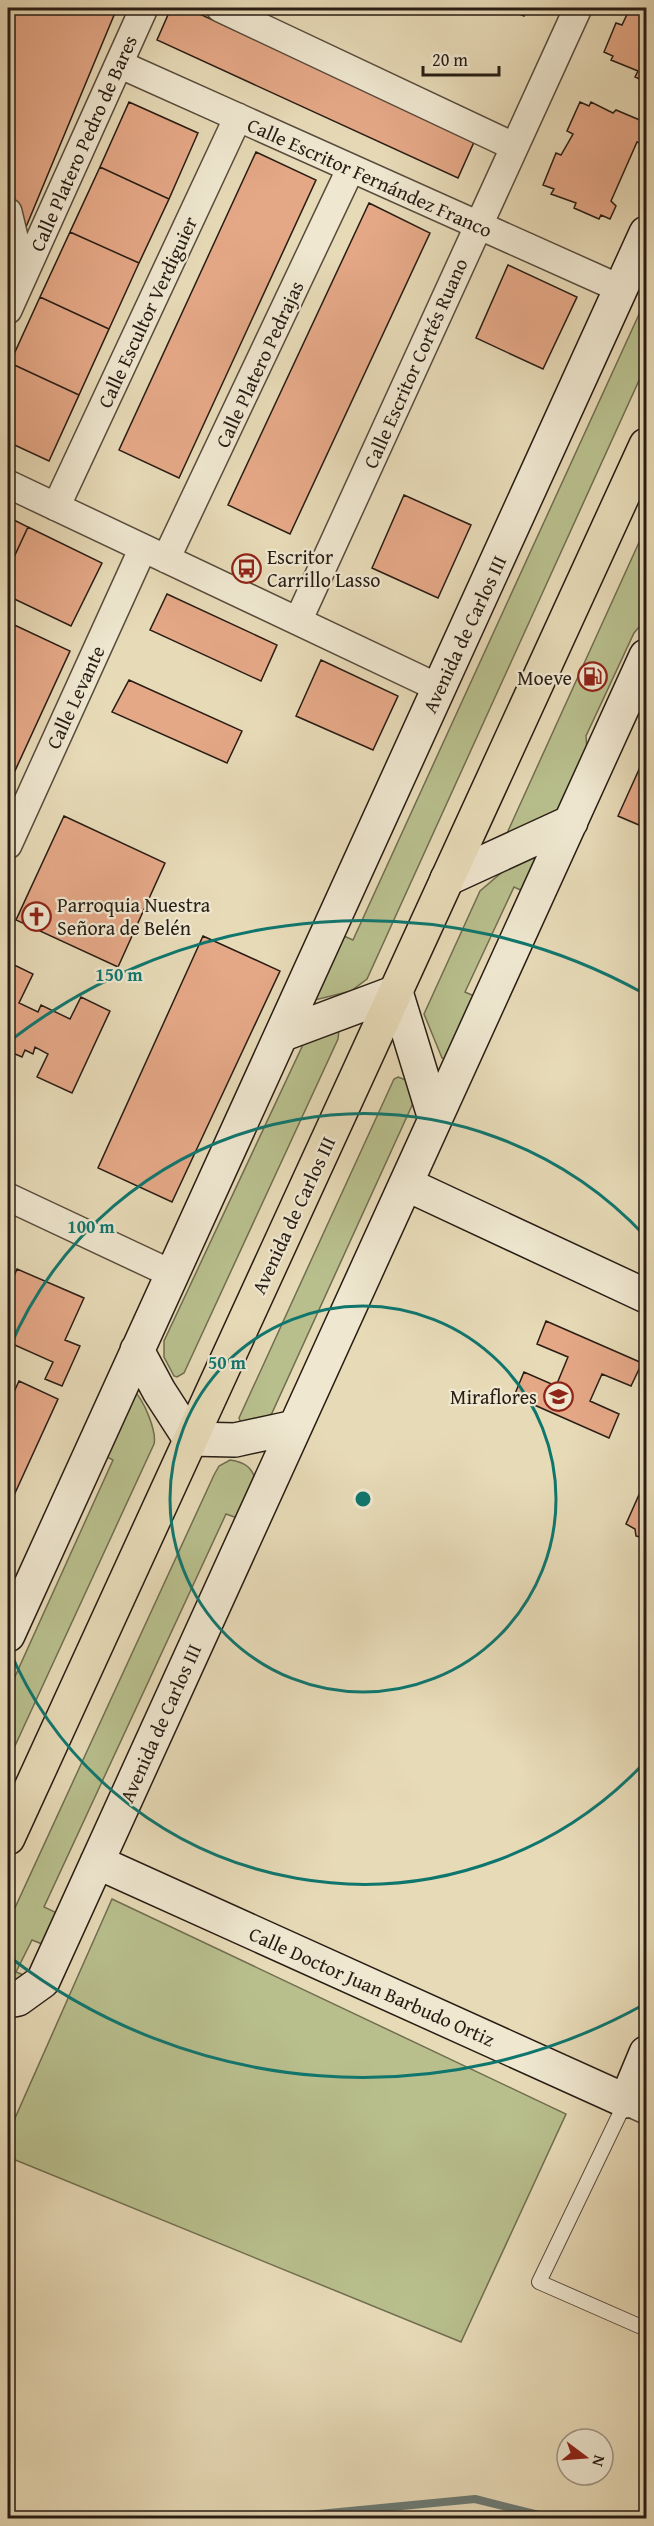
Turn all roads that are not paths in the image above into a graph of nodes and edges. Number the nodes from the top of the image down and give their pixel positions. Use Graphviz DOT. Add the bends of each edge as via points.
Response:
graph roads {
  1 [pos="144,8"];
  2 [pos="220,8"];
  3 [pos="578,8"];
  4 [pos="119,64"];
  5 [pos="238,117"];
  6 [pos="513,146"];
  7 [pos="351,168"];
  8 [pos="8,212"];
  9 [pos="477,225"];
  10 [pos="646,233"];
  11 [pos="23,275"];
  12 [pos="621,289"];
  13 [pos="8,310"];
  14 [pos="646,445"];
  15 [pos="8,484"];
  16 [pos="56,507"];
  17 [pos="155,554"];
  18 [pos="298,621"];
  19 [pos="646,656"];
  20 [pos="439,688"];
  21 [pos="571,822"];
  22 [pos="8,845"];
  23 [pos="447,879"];
  24 [pos="396,992"];
  25 [pos="281,1035"];
  26 [pos="435,1119"];
  27 [pos="406,1184"];
  28 [pos="8,1197"];
  29 [pos="172,1274"];
  30 [pos="646,1296"];
  31 [pos="137,1350"];
  32 [pos="295,1427"];
  33 [pos="190,1439"];
  34 [pos="8,1635"];
  35 [pos="8,1838"];
  36 [pos="97,1862"];
  37 [pos="8,2001"];
  38 [pos="646,2053"];
  39 [pos="636,2105"];
  40 [pos="646,2329"];
  1 -- 4 [label="street, Calle Platero Pedro de Bares"];
  2 -- 6 [label="street"];
  3 -- 6 [label="street, Calle Escritor Cortés Ruano"];
  4 -- 5 [label="street, Calle Escritor Fernández Franco"];
  4 -- 11 [label="street, Calle Platero Pedro de Bares"];
  5 -- 7 [label="street, Calle Escritor Fernández Franco"];
  5 -- 16 [label="street, Calle Escultor Verdiguier"];
  6 -- 9 [label="street, Calle Escritor Cortés Ruano"];
  7 -- 9 [label="street, Calle Escritor Fernández Franco"];
  7 -- 17 [label="street, Calle Platero Pedrajas"];
  8 -- 11 [label="street"];
  9 -- 12 [label="street, Calle Escritor Fernández Franco"];
  9 -- 18 [label="street, Calle Escritor Cortés Ruano"];
  10 -- 12 [label="street, Avenida de Carlos III"];
  11 -- 13 [label="street, Calle Platero Pedro de Bares"];
  12 -- 20 [label="street, Avenida de Carlos III"];
  14 -- 23 [label="main road, Avenida de Carlos III"];
  15 -- 16 [label="street"];
  16 -- 17 [label="street"];
  17 -- 18 [label="street"];
  17 -- 22 [label="street, Calle Levante"];
  18 -- 20 [label="street"];
  19 -- 21 [label="street, Avenida de Carlos III"];
  20 -- 25 [label="street, Avenida de Carlos III"];
  21 -- 23 [label="street"];
  21 -- 26 [label="street, Avenida de Carlos III"];
  23 -- 24 [label="main road, Avenida de Carlos III"];
  24 -- 25 [label="street"];
  24 -- 26 [label="street"];
  24 -- 33 [label="main road, Avenida de Carlos III"];
  25 -- 29 [label="street, Avenida de Carlos III"];
  26 -- 27 [label="street, Avenida de Carlos III"];
  27 -- 30 [label="street"];
  27 -- 32 [label="street, Avenida de Carlos III"];
  28 -- 29 [label="street"];
  29 -- 31 [label="street, Avenida de Carlos III"];
  31 -- 33 [label="street"];
  31 -- 34 [label="street, Avenida de Carlos III"];
  32 -- 33 [label="street" via="236,1440"];
  32 -- 36 [label="street, Avenida de Carlos III"];
  33 -- 35 [label="main road, Avenida de Carlos III"];
  36 -- 37 [label="street, Avenida de Carlos III" via="43,1981 18,1999"];
  36 -- 39 [label="street, Calle Doctor Juan Barbudo Ortiz"];
  38 -- 39 [label="street"];
  39 -- 40 [label="lane" via="539,2282"];
}
